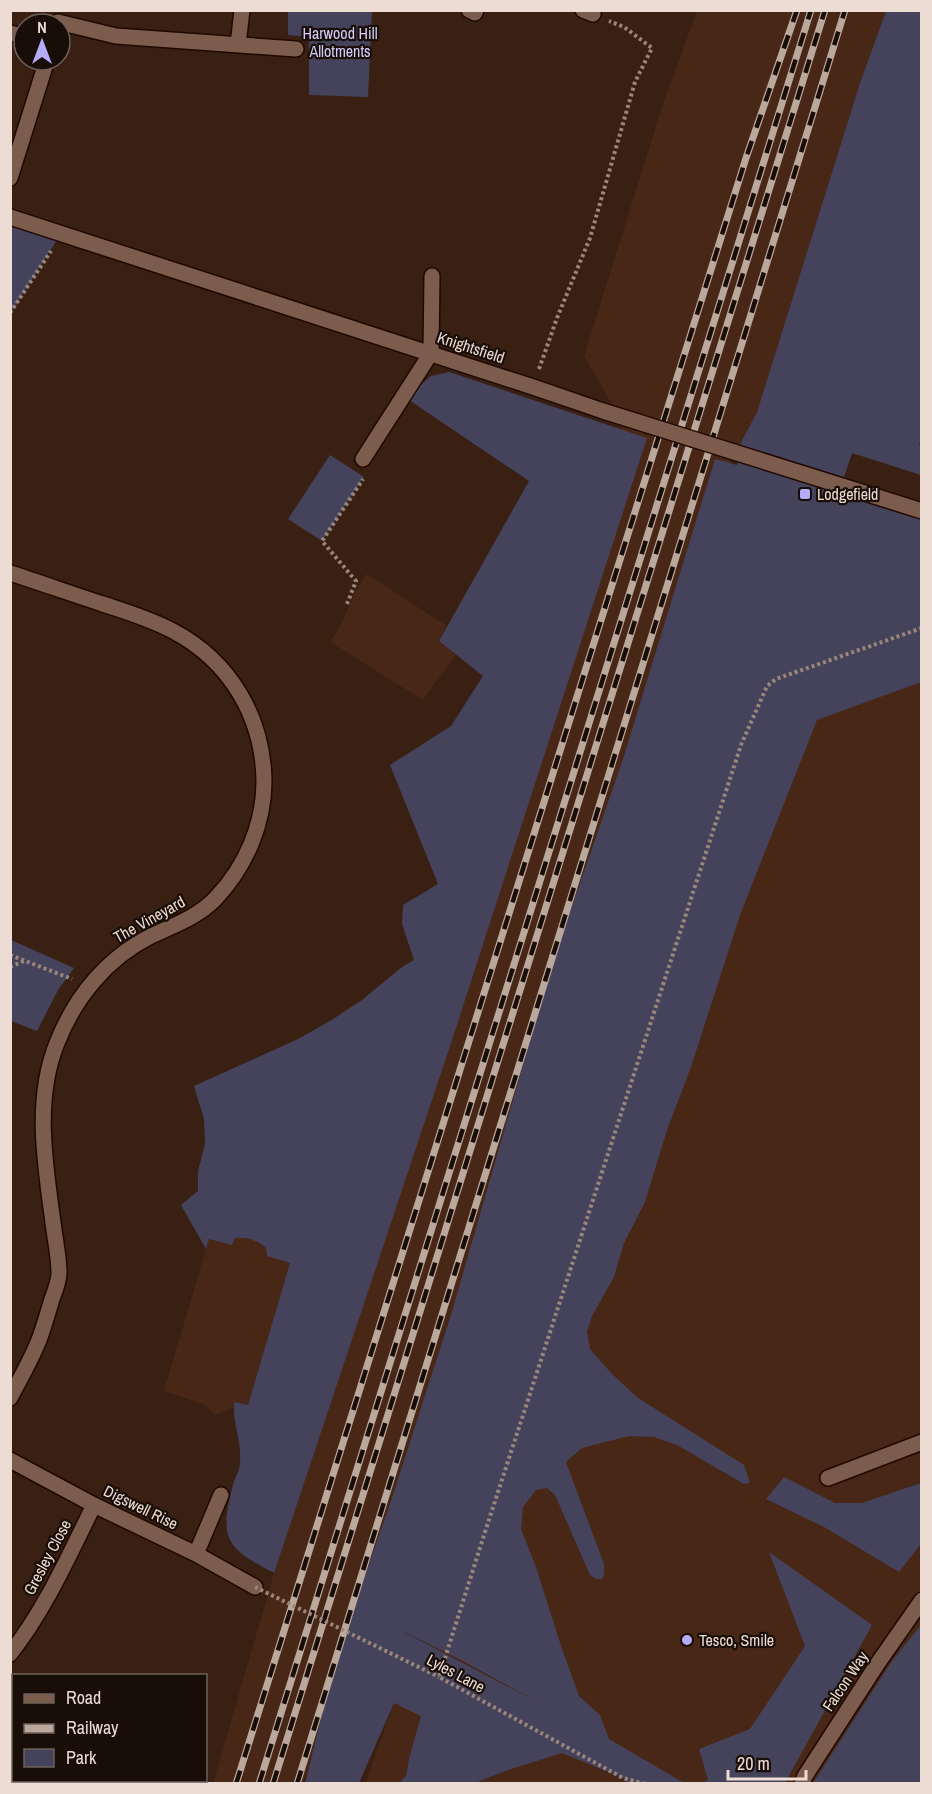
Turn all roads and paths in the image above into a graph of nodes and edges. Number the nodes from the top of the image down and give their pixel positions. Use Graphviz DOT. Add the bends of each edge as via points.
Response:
graph roads {
  1 [pos="242,10"];
  2 [pos="469,10"];
  3 [pos="477,10"];
  4 [pos="588,12"];
  5 [pos="72,23"];
  6 [pos="238,45"];
  7 [pos="296,49"];
  8 [pos="43,72"];
  9 [pos="10,178"];
  10 [pos="10,217"];
  11 [pos="62,232"];
  12 [pos="432,276"];
  13 [pos="10,313"];
  14 [pos="431,353"];
  15 [pos="533,387"];
  16 [pos="363,459"];
  17 [pos="921,511"];
  18 [pos="10,573"];
  19 [pos="347,604"];
  20 [pos="921,628"];
  21 [pos="10,955"];
  22 [pos="25,961"];
  23 [pos="10,967"];
  24 [pos="89,986"];
  25 [pos="10,1398"];
  26 [pos="921,1442"];
  27 [pos="10,1460"];
  28 [pos="828,1478"];
  29 [pos="221,1495"];
  30 [pos="94,1504"];
  31 [pos="196,1554"];
  32 [pos="255,1587"];
  33 [pos="921,1600"];
  34 [pos="10,1654"];
  35 [pos="440,1677"];
  36 [pos="60,1782"];
  37 [pos="73,1784"];
  38 [pos="645,1784"];
  39 [pos="802,1784"];
  1 -- 6 [label="street"];
  2 -- 3 [label="street"];
  4 -- 15 [label="path" via="624,27 652,48 635,82 590,238"];
  5 -- 6 [label="street" via="116,36"];
  6 -- 7 [label="street"];
  8 -- 9 [label="street"];
  10 -- 11 [label="street, Knightsfield"];
  11 -- 13 [label="path"];
  11 -- 14 [label="street, Knightsfield"];
  12 -- 14 [label="street"];
  14 -- 15 [label="street, Knightsfield"];
  14 -- 16 [label="street"];
  15 -- 17 [label="street, Knightsfield, bridge"];
  16 -- 19 [label="path" via="364,477 322,541 356,581"];
  18 -- 24 [label="street, The Vineyard" via="151,621 195,645 232,680 247,705 263,761 264,793 258,826 234,876 216,899 197,914 115,958"];
  20 -- 35 [label="path" via="767,686 741,745"];
  21 -- 22 [label="path"];
  22 -- 23 [label="path"];
  22 -- 24 [label="path"];
  24 -- 25 [label="street, The Vineyard" via="56,1044 46,1080 45,1164 60,1276 38,1340"];
  26 -- 28 [label="street"];
  27 -- 30 [label="street, Digswell Rise"];
  29 -- 31 [label="street"];
  30 -- 31 [label="street, Digswell Rise"];
  30 -- 34 [label="street, Gresley Close" via="56,1582"];
  31 -- 32 [label="street, Digswell Rise"];
  32 -- 35 [label="path, Lyles Lane, bridge"];
  33 -- 39 [label="street, Falcon Way"];
  35 -- 38 [label="path, Lyles Lane" via="623,1778"];
  36 -- 37 [label="street"];
}
